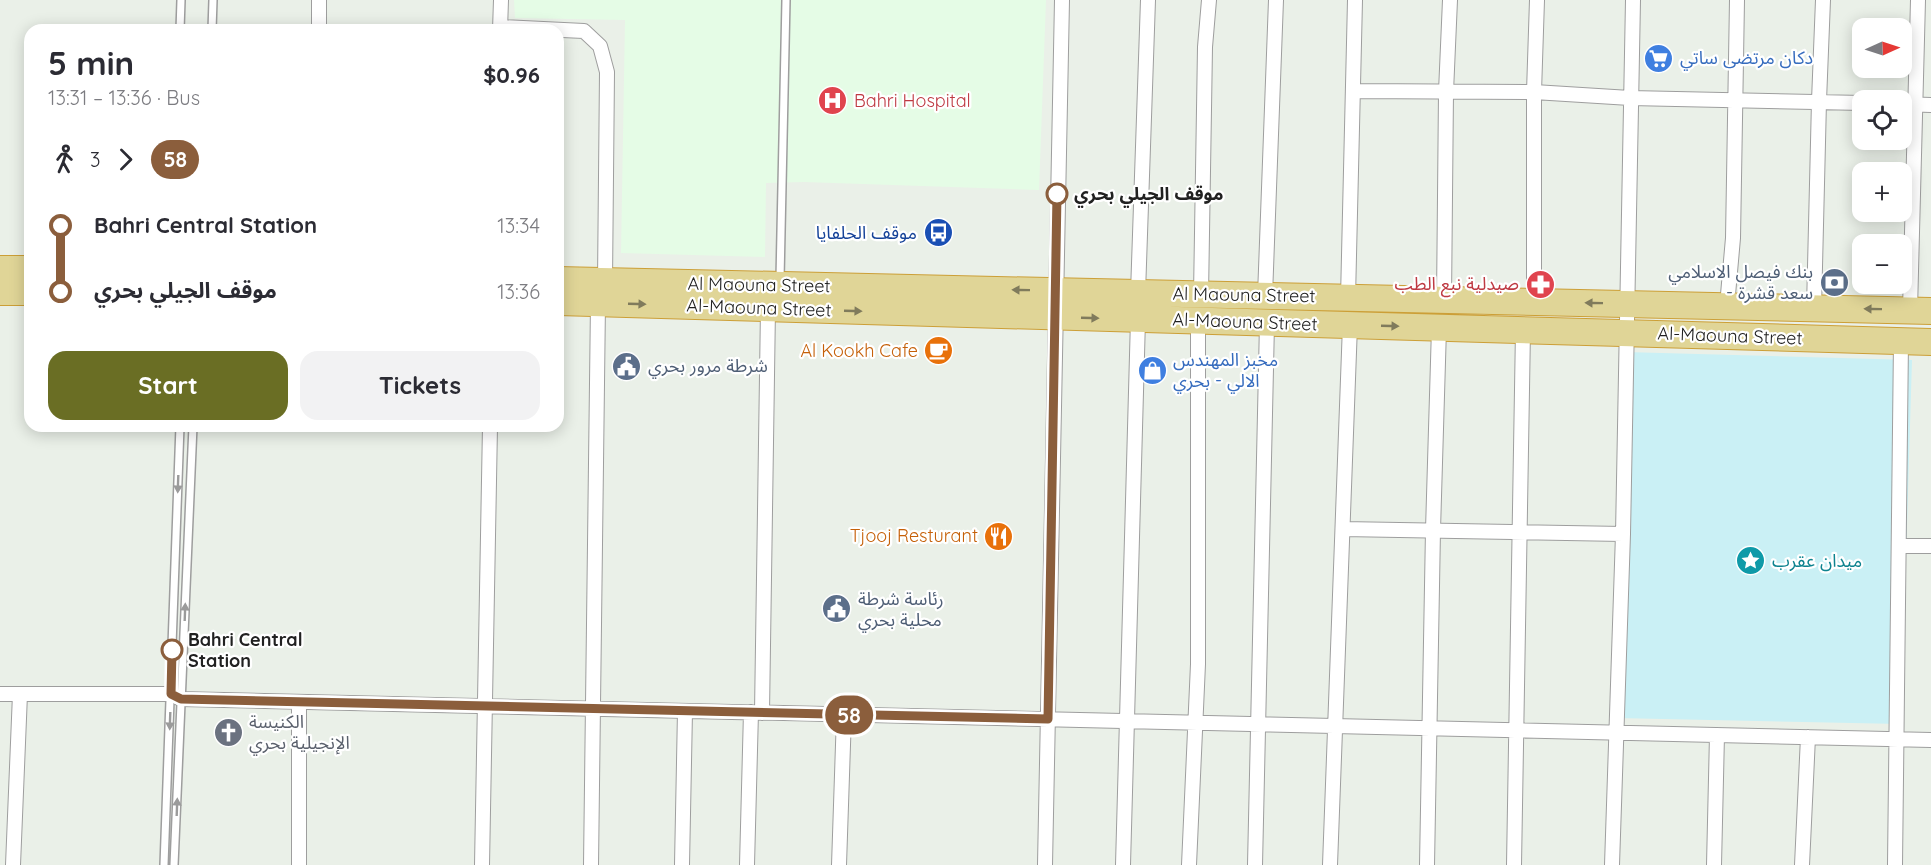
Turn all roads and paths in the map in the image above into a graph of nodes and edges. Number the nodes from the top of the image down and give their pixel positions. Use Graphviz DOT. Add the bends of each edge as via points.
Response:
graph roads {
  1 [pos="181,0"];
  2 [pos="213,0"];
  3 [pos="320,0"];
  4 [pos="501,0"];
  5 [pos="786,0"];
  6 [pos="1062,0"];
  7 [pos="1148,0"];
  8 [pos="1209,0"];
  9 [pos="1276,0"];
  10 [pos="1355,0"];
  11 [pos="1450,0"];
  12 [pos="1537,0"];
  13 [pos="1633,0"];
  14 [pos="1737,0"];
  15 [pos="1823,0"];
  16 [pos="1918,0"];
  17 [pos="180,24"];
  18 [pos="212,24"];
  19 [pos="319,24"];
  20 [pos="500,24"];
  21 [pos="564,30"];
  22 [pos="1353,91"];
  23 [pos="1446,92"];
  24 [pos="1534,92"];
  25 [pos="1630,98"];
  26 [pos="1737,101"];
  27 [pos="1819,101"];
  28 [pos="1852,102"];
  29 [pos="1912,104"];
  30 [pos="1917,104"];
  31 [pos="1931,105"];
  32 [pos="0,269"];
  33 [pos="24,269"];
  34 [pos="564,282"];
  35 [pos="780,285"];
  36 [pos="1056,291"];
  37 [pos="0,292"];
  38 [pos="24,292"];
  39 [pos="601,292"];
  40 [pos="1138,293"];
  41 [pos="1201,295"];
  42 [pos="1265,296"];
  43 [pos="1348,298"];
  44 [pos="1444,300"];
  45 [pos="564,301"];
  46 [pos="1534,302"];
  47 [pos="1626,304"];
  48 [pos="1727,306"];
  49 [pos="768,308"];
  50 [pos="1814,308"];
  51 [pos="1920,310"];
  52 [pos="1055,317"];
  53 [pos="1138,319"];
  54 [pos="1198,321"];
  55 [pos="1267,323"];
  56 [pos="1350,325"];
  57 [pos="1439,328"];
  58 [pos="1523,330"];
  59 [pos="1626,333"];
  60 [pos="1901,341"];
  61 [pos="1931,342"];
  62 [pos="180,432"];
  63 [pos="193,432"];
  64 [pos="490,432"];
  65 [pos="1342,529"];
  66 [pos="1433,530"];
  67 [pos="1521,532"];
  68 [pos="1623,534"];
  69 [pos="1899,546"];
  70 [pos="1931,546"];
  71 [pos="0,694"];
  72 [pos="20,694"];
  73 [pos="176,697"];
  74 [pos="299,702"];
  75 [pos="483,706"];
  76 [pos="594,709"];
  77 [pos="685,711"];
  78 [pos="757,712"];
  79 [pos="844,715"];
  80 [pos="1048,719"];
  81 [pos="1127,721"];
  82 [pos="1195,723"];
  83 [pos="1258,724"];
  84 [pos="1335,726"];
  85 [pos="1430,728"];
  86 [pos="1517,730"];
  87 [pos="1616,733"];
  88 [pos="1718,735"];
  89 [pos="1809,737"];
  90 [pos="1897,739"];
  91 [pos="1931,740"];
  92 [pos="13,865"];
  93 [pos="164,865"];
  94 [pos="174,865"];
  95 [pos="299,865"];
  96 [pos="482,865"];
  97 [pos="591,865"];
  98 [pos="682,865"];
  99 [pos="747,865"];
  100 [pos="839,865"];
  101 [pos="1045,865"];
  102 [pos="1123,865"];
  103 [pos="1189,865"];
  104 [pos="1255,865"];
  105 [pos="1330,865"];
  106 [pos="1427,865"];
  107 [pos="1514,865"];
  108 [pos="1611,865"];
  109 [pos="1714,865"];
  110 [pos="1802,865"];
  111 [pos="1895,865"];
  1 -- 17 [label="lane"];
  2 -- 18 [label="lane"];
  3 -- 19 [label="street"];
  4 -- 20 [label="street"];
  5 -- 35 [label="lane"];
  6 -- 36 [label="street"];
  7 -- 40 [label="street"];
  8 -- 41 [label="street"];
  9 -- 42 [label="street"];
  10 -- 22 [label="street"];
  11 -- 23 [label="street"];
  12 -- 24 [label="street"];
  13 -- 25 [label="street"];
  14 -- 26 [label="street"];
  15 -- 27 [label="street"];
  16 -- 30 [label="street"];
  21 -- 39 [label="street" via="584,31 600,46 607,72"];
  22 -- 23 [label="street"];
  22 -- 43 [label="street"];
  23 -- 24 [label="street"];
  23 -- 44 [label="street"];
  24 -- 25 [label="street"];
  24 -- 46 [label="street"];
  25 -- 26 [label="street"];
  25 -- 47 [label="street"];
  26 -- 27 [label="street"];
  26 -- 48 [label="street"];
  27 -- 28 [label="street"];
  27 -- 50 [label="street"];
  29 -- 30 [label="street"];
  30 -- 31 [label="street"];
  30 -- 51 [label="street"];
  32 -- 33 [label="highway"];
  34 -- 39 [label="highway, Al Maouna Street"];
  36 -- 35 [label="highway, Al Maouna Street, one-way"];
  35 -- 39 [label="highway, Al Maouna Street"];
  36 -- 40 [label="highway, Al Maouna Street"];
  36 -- 52 [label="street"];
  37 -- 38 [label="highway"];
  39 -- 45 [label="highway, Al-Maouna Street"];
  39 -- 49 [label="highway, Al-Maouna Street, one-way"];
  39 -- 76 [label="street"];
  40 -- 41 [label="highway, Al Maouna Street"];
  41 -- 42 [label="highway, Al Maouna Street"];
  42 -- 43 [label="highway, Al Maouna Street"];
  43 -- 44 [label="highway, Al Maouna Street"];
  44 -- 46 [label="highway, Al Maouna Street"];
  47 -- 46 [label="highway, Al Maouna Street, one-way"];
  47 -- 48 [label="highway, Al Maouna Street"];
  47 -- 59 [label="street"];
  48 -- 50 [label="highway, Al Maouna Street"];
  49 -- 52 [label="highway, Al-Maouna Street, one-way"];
  49 -- 78 [label="street"];
  51 -- 50 [label="highway, Al Maouna Street, one-way"];
  52 -- 53 [label="highway, Al-Maouna Street, one-way"];
  52 -- 80 [label="street"];
  53 -- 54 [label="highway, Al-Maouna Street"];
  53 -- 81 [label="street"];
  54 -- 55 [label="highway, Al-Maouna Street"];
  54 -- 82 [label="street"];
  55 -- 56 [label="highway, Al-Maouna Street"];
  55 -- 83 [label="street"];
  56 -- 57 [label="highway, Al-Maouna Street, one-way"];
  56 -- 65 [label="street"];
  57 -- 58 [label="highway, Al-Maouna Street"];
  57 -- 66 [label="street"];
  58 -- 59 [label="highway, Al-Maouna Street"];
  58 -- 67 [label="street"];
  59 -- 60 [label="highway, Al-Maouna Street"];
  59 -- 68 [label="street"];
  60 -- 61 [label="highway, Al-Maouna Street"];
  60 -- 69 [label="street"];
  62 -- 73 [label="lane, one-way"];
  73 -- 63 [label="lane, one-way"];
  64 -- 75 [label="street"];
  65 -- 66 [label="street"];
  65 -- 84 [label="street"];
  66 -- 67 [label="street"];
  66 -- 85 [label="street"];
  67 -- 68 [label="street"];
  67 -- 86 [label="street"];
  68 -- 87 [label="street"];
  69 -- 70 [label="street"];
  69 -- 90 [label="street"];
  71 -- 72 [label="street"];
  72 -- 73 [label="street"];
  72 -- 92 [label="street"];
  73 -- 74 [label="street"];
  73 -- 93 [label="lane, one-way"];
  94 -- 73 [label="lane, one-way"];
  74 -- 75 [label="street"];
  74 -- 95 [label="street"];
  75 -- 76 [label="street"];
  75 -- 96 [label="street"];
  76 -- 77 [label="street"];
  76 -- 97 [label="street"];
  77 -- 78 [label="street"];
  77 -- 98 [label="street"];
  78 -- 79 [label="street"];
  78 -- 99 [label="street"];
  79 -- 80 [label="street"];
  79 -- 100 [label="street"];
  80 -- 81 [label="street"];
  80 -- 101 [label="street"];
  81 -- 82 [label="street"];
  81 -- 102 [label="street"];
  82 -- 83 [label="street"];
  82 -- 103 [label="street"];
  83 -- 84 [label="street"];
  83 -- 104 [label="street"];
  84 -- 85 [label="street"];
  84 -- 105 [label="street"];
  85 -- 86 [label="street"];
  85 -- 106 [label="street"];
  86 -- 87 [label="street"];
  86 -- 107 [label="street"];
  87 -- 88 [label="street"];
  87 -- 108 [label="street"];
  88 -- 89 [label="street"];
  88 -- 109 [label="street"];
  89 -- 90 [label="street"];
  89 -- 110 [label="street"];
  90 -- 91 [label="street"];
  90 -- 111 [label="street"];
}
